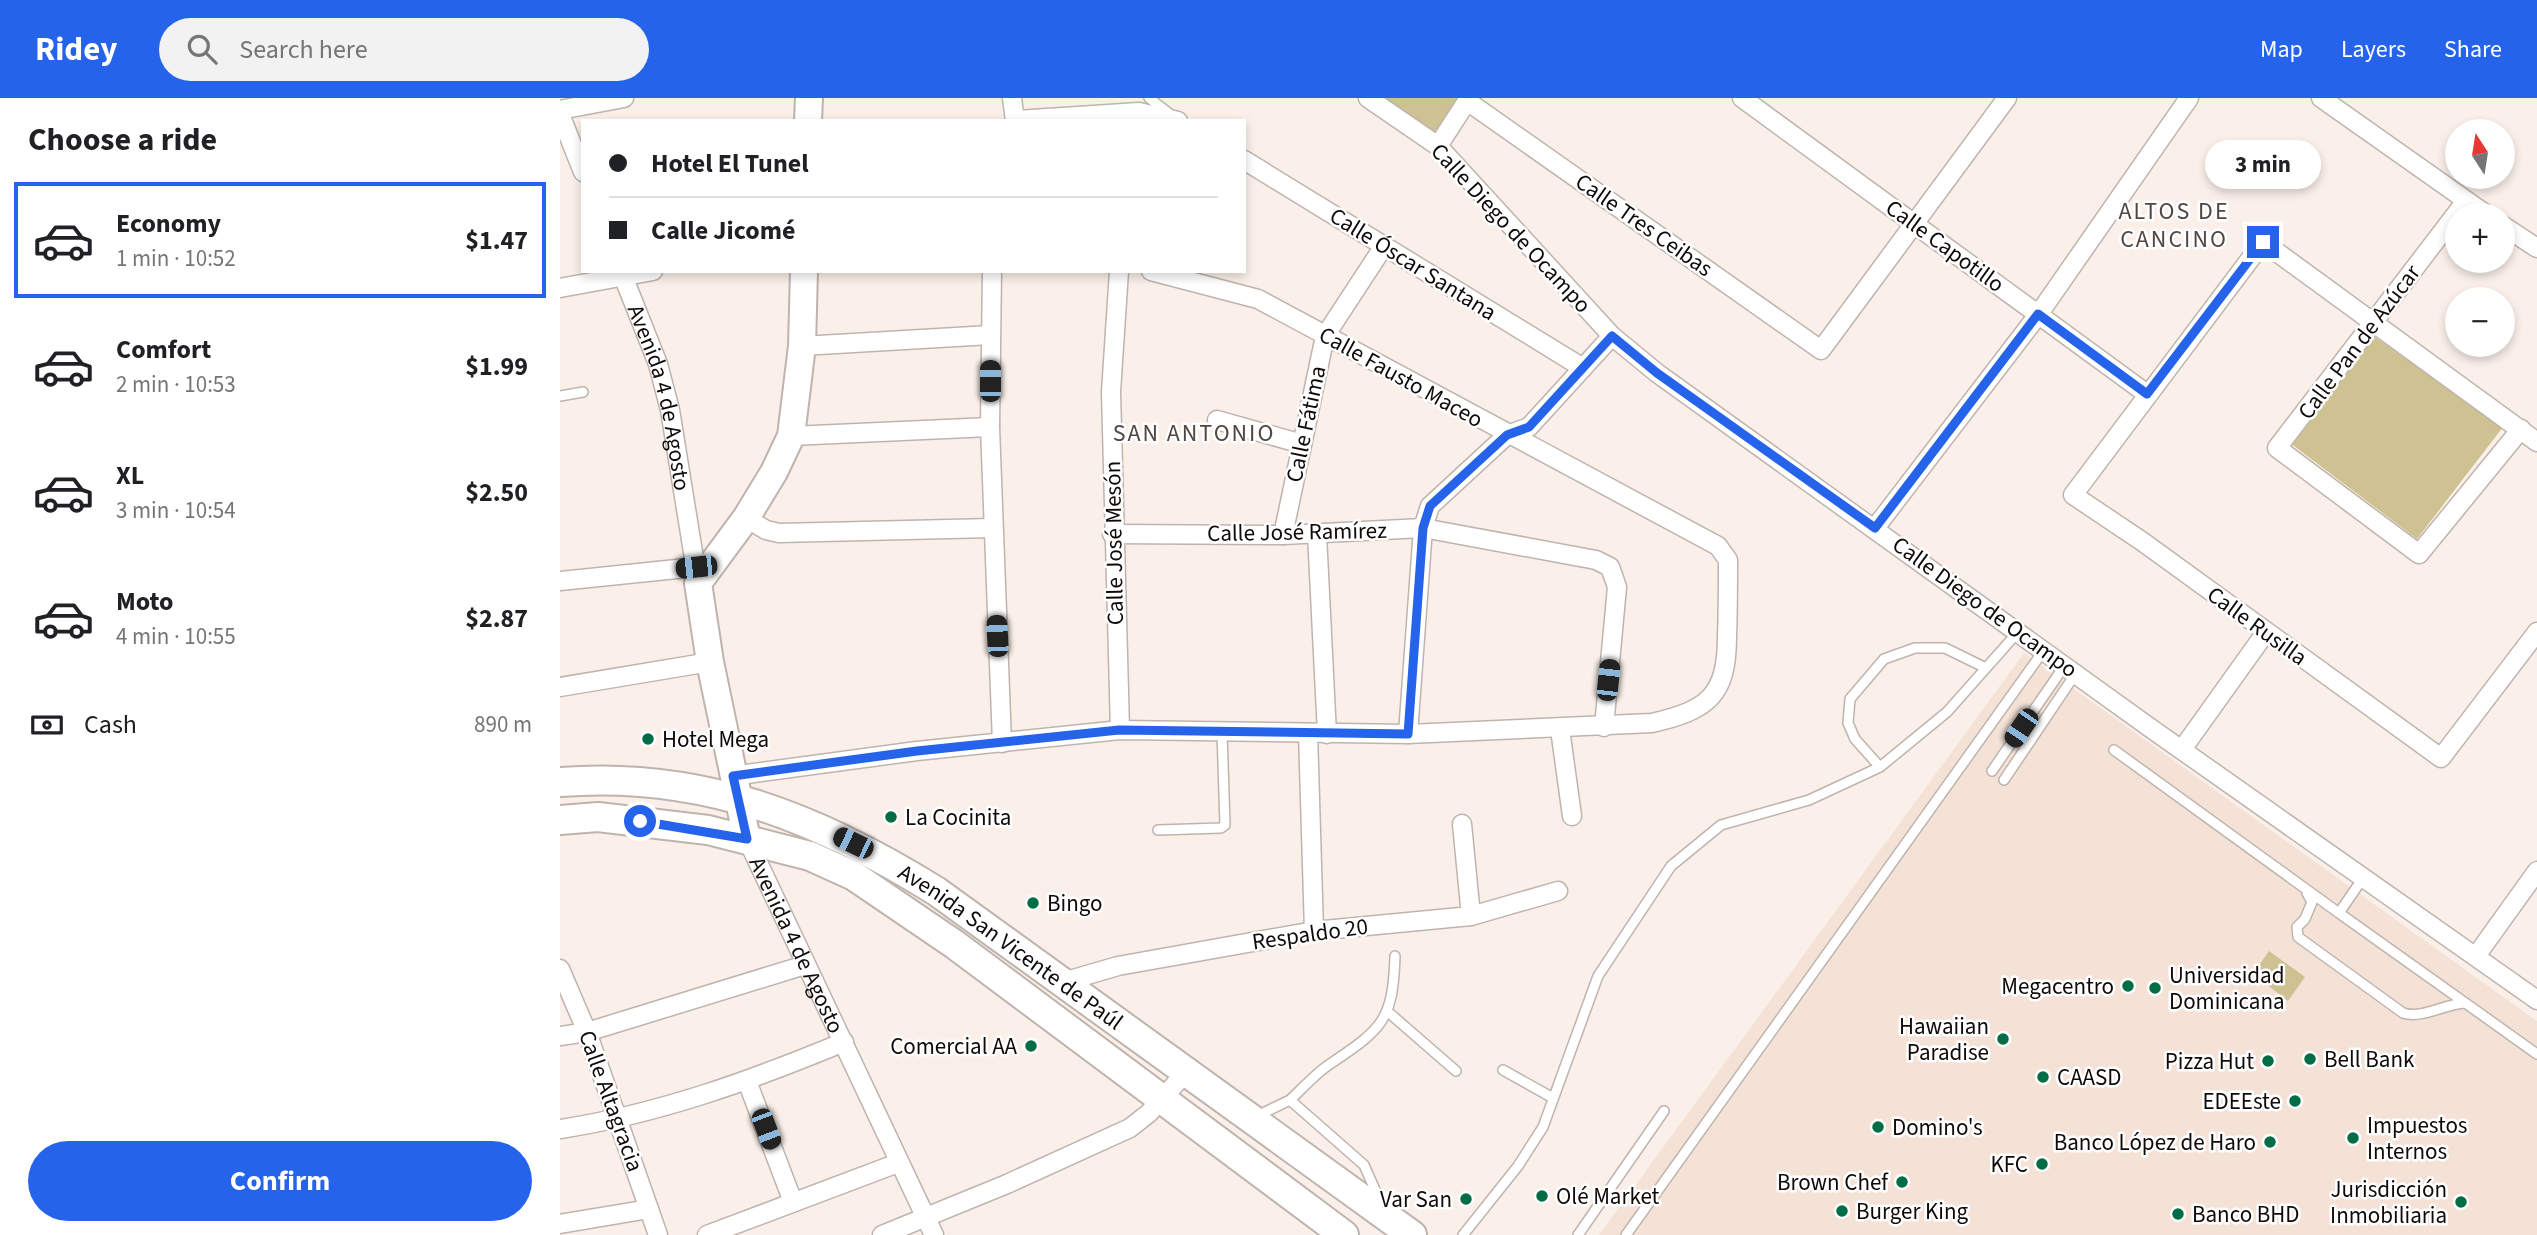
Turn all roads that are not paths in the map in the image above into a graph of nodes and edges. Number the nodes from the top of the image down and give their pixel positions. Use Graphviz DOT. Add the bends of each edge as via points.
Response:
graph roads {
  1 [pos="624,98"];
  2 [pos="809,98"];
  3 [pos="1012,98"];
  4 [pos="1149,98"];
  5 [pos="1368,98"];
  6 [pos="1742,98"];
  7 [pos="2007,98"];
  8 [pos="2189,98"];
  9 [pos="2321,98"];
  10 [pos="1468,99"];
  11 [pos="560,112"];
  12 [pos="808,119"];
  13 [pos="1015,119"];
  14 [pos="1030,119"];
  15 [pos="1170,119"];
  16 [pos="1176,119"];
  17 [pos="1438,146"];
  18 [pos="1246,161"];
  19 [pos="581,167"];
  20 [pos="2466,201"];
  21 [pos="2469,203"];
  22 [pos="1916,224"];
  23 [pos="2515,234"];
  24 [pos="1384,246"];
  25 [pos="2537,248"];
  26 [pos="804,273"];
  27 [pos="992,273"];
  28 [pos="1119,273"];
  29 [pos="1159,273"];
  30 [pos="622,274"];
  31 [pos="560,288"];
  32 [pos="2038,314"];
  33 [pos="2375,323"];
  34 [pos="990,335"];
  35 [pos="1325,335"];
  36 [pos="1612,336"];
  37 [pos="802,346"];
  38 [pos="1583,368"];
  39 [pos="583,392"];
  40 [pos="2147,394"];
  41 [pos="560,396"];
  42 [pos="1217,420"];
  43 [pos="990,427"];
  44 [pos="2521,429"];
  45 [pos="1507,435"];
  46 [pos="791,436"];
  47 [pos="2537,442"];
  48 [pos="1302,444"];
  49 [pos="746,518"];
  50 [pos="992,528"];
  51 [pos="1423,528"];
  52 [pos="1875,528"];
  53 [pos="1112,534"];
  54 [pos="1317,534"];
  55 [pos="1283,535"];
  56 [pos="697,575"];
  57 [pos="560,581"];
  58 [pos="2018,632"];
  59 [pos="2266,632"];
  60 [pos="2537,632"];
  61 [pos="2044,650"];
  62 [pos="710,662"];
  63 [pos="1986,668"];
  64 [pos="2070,669"];
  65 [pos="560,687"];
  66 [pos="1604,727"];
  67 [pos="1560,729"];
  68 [pos="1119,730"];
  69 [pos="1222,732"];
  70 [pos="1307,733"];
  71 [pos="1327,734"];
  72 [pos="1408,734"];
  73 [pos="1002,743"];
  74 [pos="2183,748"];
  75 [pos="2114,750"];
  76 [pos="1880,767"];
  77 [pos="1992,771"];
  78 [pos="2004,780"];
  79 [pos="560,782"];
  80 [pos="734,787"];
  81 [pos="1572,816"];
  82 [pos="560,820"];
  83 [pos="1462,824"];
  84 [pos="1158,830"];
  85 [pos="747,839"];
  86 [pos="2537,871"];
  87 [pos="2363,878"];
  88 [pos="2304,888"];
  89 [pos="1558,891"];
  90 [pos="2339,913"];
  91 [pos="1471,916"];
  92 [pos="1314,931"];
  93 [pos="1395,956"];
  94 [pos="2476,956"];
  95 [pos="805,965"];
  96 [pos="560,969"];
  97 [pos="1063,982"];
  98 [pos="2537,1000"];
  99 [pos="2465,1003"];
  100 [pos="1387,1011"];
  101 [pos="587,1032"];
  102 [pos="560,1036"];
  103 [pos="844,1042"];
  104 [pos="2537,1054"];
  105 [pos="1188,1070"];
  106 [pos="1503,1070"];
  107 [pos="1456,1071"];
  108 [pos="747,1081"];
  109 [pos="1553,1098"];
  110 [pos="1161,1099"];
  111 [pos="1290,1100"];
  112 [pos="1664,1111"];
  113 [pos="1253,1118"];
  114 [pos="618,1120"];
  115 [pos="560,1129"];
  116 [pos="898,1163"];
  117 [pos="793,1202"];
  118 [pos="649,1209"];
  119 [pos="1384,1213"];
  120 [pos="560,1224"];
  121 [pos="930,1227"];
  122 [pos="658,1235"];
  123 [pos="707,1235"];
  124 [pos="882,1235"];
  125 [pos="1344,1235"];
  126 [pos="1412,1235"];
  127 [pos="1463,1235"];
  128 [pos="1578,1235"];
  129 [pos="1626,1235"];
  1 -- 11 [label="street"];
  2 -- 12 [label="main road"];
  3 -- 13 [label="street"];
  4 -- 16 [label="lane"];
  5 -- 17 [label="street, Calle Diego de Ocampo"];
  6 -- 22 [label="street, Calle Capotillo"];
  7 -- 22 [label="street"];
  8 -- 32 [label="street"];
  9 -- 20 [label="street"];
  10 -- 17 [label="street"];
  10 -- 22 [label="street, Calle Tres Ceibas" via="1821,349"];
  11 -- 19 [label="street"];
  14 -- 15 [label="street" via="1139,112"];
  17 -- 36 [label="street, Calle Diego de Ocampo"];
  18 -- 24 [label="street, Calle Óscar Santana"];
  20 -- 21 [label="street"];
  20 -- 33 [label="street, Calle Pan de Azúcar"];
  22 -- 32 [label="street, Calle Capotillo"];
  23 -- 25 [label="street"];
  24 -- 35 [label="street, Calle Fátima"];
  24 -- 38 [label="street, Calle Óscar Santana"];
  26 -- 37 [label="main road"];
  27 -- 34 [label="street"];
  28 -- 53 [label="street, Calle José Mesón" via="1111,392"];
  29 -- 35 [label="street, Calle Fausto Maceo" via="1258,299"];
  30 -- 31 [label="street"];
  30 -- 56 [label="street, Avenida 4 de Agosto" via="658,364 670,410"];
  32 -- 40 [label="street, Calle Capotillo"];
  32 -- 52 [label="street"];
  33 -- 40 [label="street" via="2263,242"];
  33 -- 44 [label="street"];
  33 -- 44 [label="street, Calle Pan de Azúcar" via="2277,448 2419,554"];
  34 -- 37 [label="street"];
  34 -- 43 [label="street"];
  35 -- 45 [label="street, Calle Fausto Maceo"];
  35 -- 48 [label="street, Calle Fátima"];
  36 -- 38 [label="street"];
  36 -- 52 [label="street, Calle Diego de Ocampo"];
  37 -- 46 [label="main road"];
  38 -- 45 [label="street" via="1529,427"];
  39 -- 41 [label="lane"];
  40 -- 59 [label="street, Calle Rusilla" via="2073,495"];
  42 -- 48 [label="street"];
  43 -- 46 [label="street"];
  43 -- 50 [label="street"];
  44 -- 47 [label="street"];
  45 -- 51 [label="street" via="1430,506"];
  45 -- 66 [label="street, Calle Fausto Maceo" via="1718,546 1728,560 1723,683 1710,700 1686,715"];
  46 -- 49 [label="main road"];
  48 -- 55 [label="street, Calle Fátima"];
  49 -- 50 [label="street" via="779,533"];
  49 -- 56 [label="main road"];
  50 -- 73 [label="street"];
  51 -- 54 [label="street, Calle José Ramírez"];
  51 -- 66 [label="street, Calle José Ramírez" via="1570,553 1610,566 1617,587"];
  51 -- 72 [label="street"];
  52 -- 58 [label="street, Calle Diego de Ocampo"];
  53 -- 55 [label="street, Calle José Ramírez"];
  53 -- 68 [label="street, Calle José Mesón"];
  54 -- 55 [label="street, Calle José Ramírez"];
  54 -- 71 [label="street"];
  56 -- 57 [label="street"];
  56 -- 62 [label="main road, Avenida 4 de Agosto"];
  58 -- 61 [label="street, Calle Diego de Ocampo"];
  58 -- 63 [label="lane"];
  59 -- 60 [label="street, Calle Rusilla" via="2441,758"];
  59 -- 74 [label="street"];
  61 -- 64 [label="street, Calle Diego de Ocampo"];
  61 -- 129 [label="lane"];
  62 -- 65 [label="street"];
  62 -- 80 [label="main road, Avenida 4 de Agosto"];
  63 -- 76 [label="lane" via="1947,712"];
  63 -- 76 [label="lane" via="1945,648 1915,648 1884,659 1850,699 1848,723 1855,740"];
  64 -- 74 [label="street, Calle Diego de Ocampo"];
  64 -- 77 [label="lane"];
  64 -- 78 [label="lane"];
  66 -- 67 [label="street"];
  67 -- 72 [label="street"];
  67 -- 81 [label="street"];
  68 -- 69 [label="street"];
  68 -- 73 [label="street"];
  69 -- 70 [label="street"];
  69 -- 84 [label="lane" via="1225,825"];
  70 -- 71 [label="street"];
  70 -- 92 [label="street"];
  71 -- 72 [label="street"];
  73 -- 80 [label="street" via="917,751"];
  74 -- 87 [label="street, Calle Diego de Ocampo"];
  75 -- 88 [label="lane"];
  76 -- 109 [label="lane" via="1808,800 1721,825 1671,866 1598,976"];
  79 -- 80 [label="main road, Avenida San Vicente de Paúl"];
  80 -- 85 [label="main road, Avenida 4 de Agosto"];
  80 -- 97 [label="main road, Avenida San Vicente de Paúl" via="897,867"];
  82 -- 85 [label="main road, Avenida San Vicente de Paúl" via="598,817"];
  83 -- 91 [label="street"];
  85 -- 95 [label="street, Avenida 4 de Agosto"];
  85 -- 110 [label="main road, Avenida San Vicente de Paúl" via="810,856 855,876"];
  86 -- 94 [label="street"];
  87 -- 90 [label="lane"];
  87 -- 94 [label="street, Calle Diego de Ocampo"];
  88 -- 90 [label="lane"];
  88 -- 99 [label="lane" via="2312,902 2297,931 2311,948 2403,1013 2421,1014"];
  89 -- 91 [label="street, Respaldo 20"];
  90 -- 99 [label="lane"];
  91 -- 92 [label="street, Respaldo 20"];
  92 -- 97 [label="street, Respaldo 20" via="1118,965"];
  93 -- 100 [label="lane"];
  94 -- 98 [label="street, Calle Diego de Ocampo"];
  95 -- 101 [label="street"];
  95 -- 103 [label="street, Avenida 4 de Agosto"];
  96 -- 101 [label="street, Calle Altagracia"];
  97 -- 105 [label="main road, Avenida San Vicente de Paúl"];
  99 -- 104 [label="lane"];
  100 -- 107 [label="lane"];
  100 -- 111 [label="lane" via="1361,1045 1328,1065"];
  101 -- 102 [label="street"];
  101 -- 114 [label="street, Calle Altagracia"];
  103 -- 108 [label="street"];
  103 -- 116 [label="street, Avenida 4 de Agosto"];
  105 -- 110 [label="street"];
  105 -- 113 [label="main road, Avenida San Vicente de Paúl"];
  106 -- 109 [label="lane"];
  108 -- 114 [label="street"];
  108 -- 117 [label="street"];
  109 -- 127 [label="lane" via="1544,1127"];
  110 -- 121 [label="street" via="1130,1128"];
  110 -- 125 [label="main road, Avenida San Vicente de Paúl"];
  111 -- 113 [label="lane"];
  111 -- 119 [label="lane" via="1364,1165"];
  112 -- 128 [label="lane"];
  113 -- 119 [label="main road, Avenida San Vicente de Paúl"];
  114 -- 115 [label="street"];
  114 -- 118 [label="street, Calle Altagracia"];
  116 -- 117 [label="street"];
  116 -- 121 [label="street, Avenida 4 de Agosto"];
  117 -- 123 [label="street"];
  118 -- 120 [label="street"];
  118 -- 122 [label="street, Calle Altagracia"];
  119 -- 126 [label="main road, Avenida San Vicente de Paúl"];
  121 -- 124 [label="street"];
}
